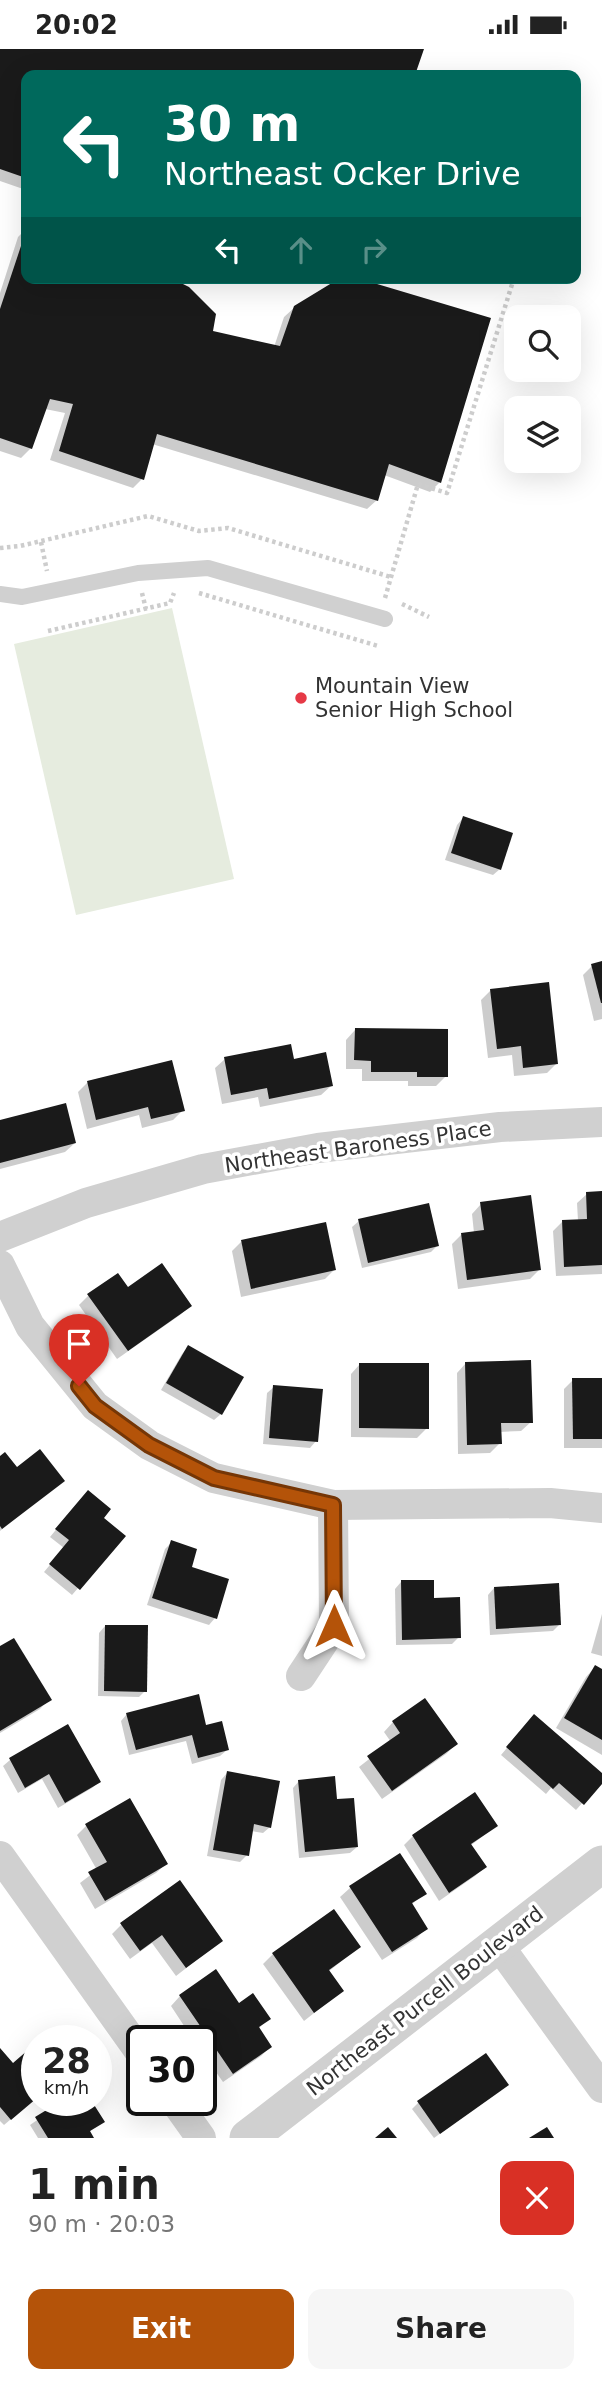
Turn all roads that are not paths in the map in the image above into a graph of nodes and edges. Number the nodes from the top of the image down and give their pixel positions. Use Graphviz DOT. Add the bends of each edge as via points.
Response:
graph roads {
  1 [pos="0,594"];
  2 [pos="386,619"];
  3 [pos="602,1122"];
  4 [pos="0,1237"];
  5 [pos="0,1265"];
  6 [pos="333,1505"];
  7 [pos="602,1508"];
  8 [pos="301,1676"];
  9 [pos="0,1856"];
  10 [pos="602,1864"];
  11 [pos="497,1943"];
  12 [pos="126,2033"];
  13 [pos="602,2088"];
  14 [pos="185,2116"];
  15 [pos="201,2138"];
  16 [pos="248,2138"];
  1 -- 2 [label="lane" via="22,597 138,573 208,568"];
  3 -- 4 [label="street, Northeast Baroness Place" via="318,1148 216,1166 86,1203"];
  5 -- 6 [label="street" via="30,1326 95,1406 149,1445 214,1478"];
  6 -- 7 [label="street" via="550,1503"];
  6 -- 8 [label="street" via="334,1626"];
  9 -- 12 [label="street"];
  10 -- 11 [label="street, Northeast Purcell Boulevard"];
  11 -- 13 [label="street"];
  11 -- 16 [label="street, Northeast Purcell Boulevard"];
  14 -- 15 [label="street"];
}
